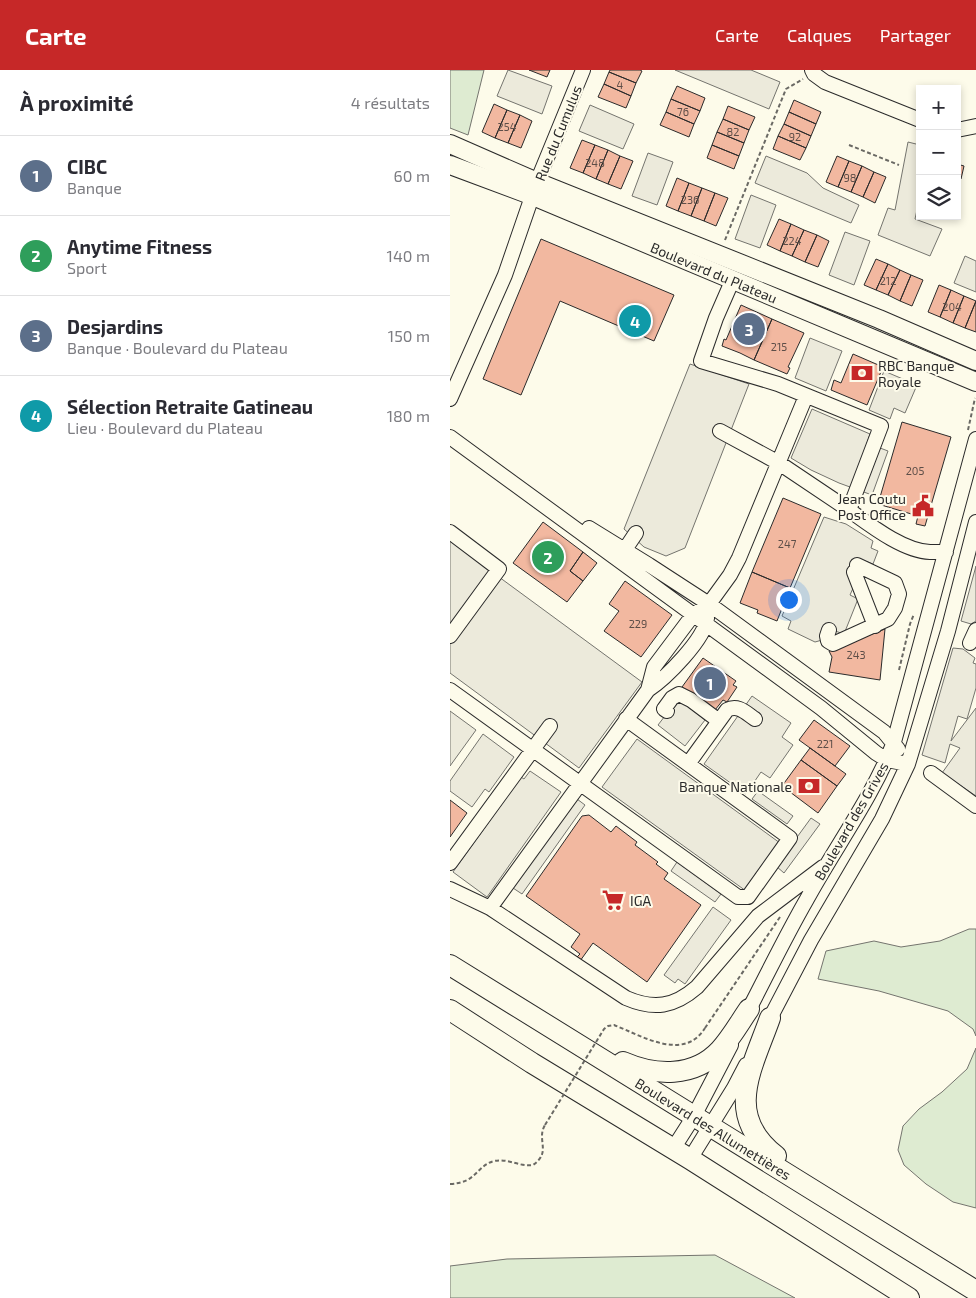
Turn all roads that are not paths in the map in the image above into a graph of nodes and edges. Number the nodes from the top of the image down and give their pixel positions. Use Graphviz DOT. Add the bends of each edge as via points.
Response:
graph roads {
  1 [pos="584,70"];
  2 [pos="813,72"];
  3 [pos="916,118"];
  4 [pos="976,126"];
  5 [pos="961,129"];
  6 [pos="450,144"];
  7 [pos="450,164"];
  8 [pos="535,189"];
  9 [pos="733,279"];
  10 [pos="976,361"];
  11 [pos="976,382"];
  12 [pos="806,396"];
  13 [pos="450,399"];
  14 [pos="720,431"];
  15 [pos="450,437"];
  16 [pos="976,439"];
  17 [pos="779,463"];
  18 [pos="849,510"];
  19 [pos="976,522"];
  20 [pos="450,532"];
  21 [pos="636,533"];
  22 [pos="946,552"];
  23 [pos="622,555"];
  24 [pos="709,604"];
  25 [pos="693,615"];
  26 [pos="706,625"];
  27 [pos="875,626"];
  28 [pos="829,630"];
  29 [pos="976,630"];
  30 [pos="450,636"];
  31 [pos="970,643"];
  32 [pos="450,690"];
  33 [pos="648,690"];
  34 [pos="667,710"];
  35 [pos="626,719"];
  36 [pos="755,719"];
  37 [pos="720,721"];
  38 [pos="550,726"];
  39 [pos="894,742"];
  40 [pos="532,750"];
  41 [pos="887,760"];
  42 [pos="688,764"];
  43 [pos="908,764"];
  44 [pos="931,774"];
  45 [pos="580,784"];
  46 [pos="976,806"];
  47 [pos="450,863"];
  48 [pos="828,864"];
  49 [pos="450,889"];
  50 [pos="490,908"];
  51 [pos="450,965"];
  52 [pos="750,1009"];
  53 [pos="450,1010"];
  54 [pos="770,1018"];
  55 [pos="575,1042"];
  56 [pos="694,1116"];
  57 [pos="710,1127"];
  58 [pos="682,1154"];
  59 [pos="845,1209"];
  60 [pos="976,1292"];
  61 [pos="909,1298"];
  1 -- 8 [label="street, Rue du Cumulus"];
  2 -- 3 [label="street" via="825,82"];
  4 -- 5 [label="street"];
  6 -- 8 [label="main road, Boulevard du Plateau"];
  7 -- 8 [label="main road, Boulevard du Plateau"];
  8 -- 9 [label="main road, Boulevard du Plateau"];
  8 -- 10 [label="main road, Boulevard du Plateau" via="722,257"];
  8 -- 13 [label="street, Rue du Cumulus" via="505,275"];
  9 -- 11 [label="main road, Boulevard du Plateau"];
  9 -- 12 [label="street" via="702,361"];
  12 -- 17 [label="street"];
  12 -- 18 [label="street" via="881,426"];
  14 -- 17 [label="street"];
  15 -- 23 [label="street" via="545,506 579,522"];
  16 -- 22 [label="street, Boulevard des Grives"];
  17 -- 18 [label="street"];
  17 -- 24 [label="street" via="739,558"];
  18 -- 22 [label="street" via="894,540 928,552"];
  19 -- 43 [label="street, Boulevard des Grives" via="948,631"];
  20 -- 30 [label="street" via="499,569"];
  21 -- 23 [label="street"];
  22 -- 39 [label="street, Boulevard des Grives"];
  23 -- 24 [label="street"];
  23 -- 25 [label="street"];
  24 -- 25 [label="street"];
  24 -- 26 [label="street"];
  24 -- 39 [label="street"];
  25 -- 26 [label="street"];
  25 -- 33 [label="street" via="654,667"];
  26 -- 33 [label="street" via="700,637 669,673"];
  26 -- 41 [label="street"];
  27 -- 27 [label="street" via="855,568 895,583 899,594 888,619"];
  27 -- 28 [label="street" via="833,644 828,641"];
  29 -- 31 [label="street"];
  32 -- 40 [label="street"];
  33 -- 35 [label="street"];
  34 -- 37 [label="street" via="664,709 672,698 679,694"];
  35 -- 42 [label="street"];
  35 -- 45 [label="street"];
  36 -- 37 [label="street" via="735,707 727,710"];
  37 -- 42 [label="street"];
  38 -- 40 [label="street"];
  39 -- 41 [label="street, Boulevard des Grives"];
  39 -- 43 [label="street"];
  40 -- 45 [label="street"];
  40 -- 47 [label="street"];
  41 -- 43 [label="street"];
  41 -- 48 [label="street, Boulevard des Grives"];
  42 -- 45 [label="street" via="790,838 748,897 738,896"];
  43 -- 54 [label="street, Boulevard des Grives" via="882,819 811,940"];
  44 -- 46 [label="street"];
  45 -- 50 [label="street"];
  48 -- 50 [label="street" via="758,916 697,987 671,1004 644,1004 626,998"];
  48 -- 52 [label="street, Boulevard des Grives" via="786,936"];
  49 -- 50 [label="street"];
  51 -- 55 [label="highway, Boulevard des Allumettières"];
  52 -- 55 [label="highway" via="720,1050 707,1061 674,1072 644,1070"];
  52 -- 56 [label="street, Boulevard des Grives"];
  53 -- 58 [label="highway"];
  54 -- 57 [label="street, Boulevard des Grives"];
  54 -- 59 [label="highway" via="746,1087 749,1123 764,1147"];
  55 -- 56 [label="highway, Boulevard des Allumettières"];
  56 -- 57 [label="highway, Boulevard des Allumettières"];
  56 -- 58 [label="street, Boulevard des Grives"];
  57 -- 58 [label="street, Boulevard des Grives"];
  57 -- 59 [label="highway, Boulevard des Allumettières"];
  58 -- 61 [label="highway"];
  59 -- 60 [label="highway, Boulevard des Allumettières"];
}
